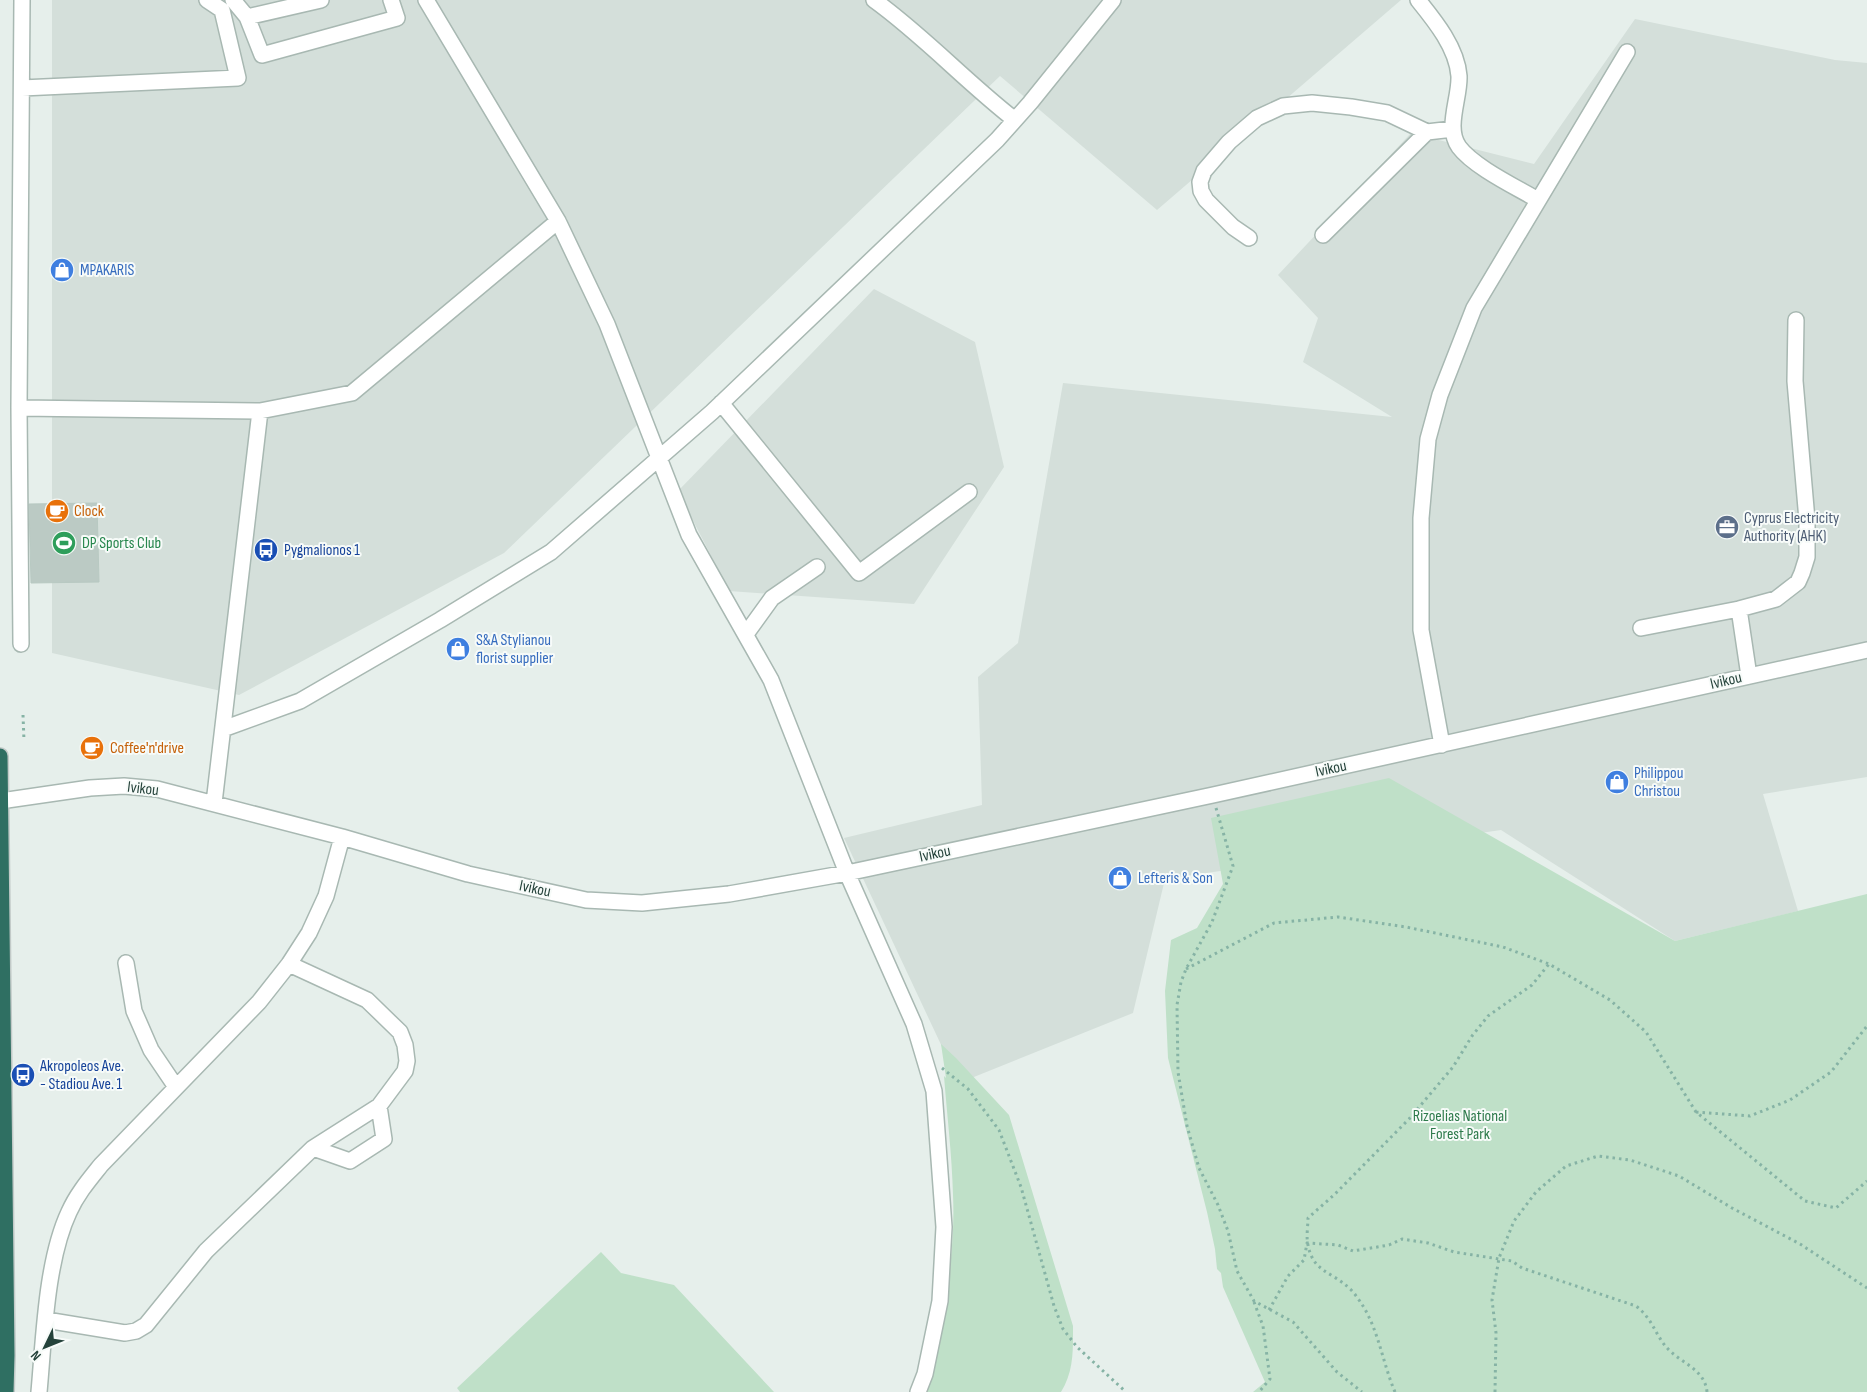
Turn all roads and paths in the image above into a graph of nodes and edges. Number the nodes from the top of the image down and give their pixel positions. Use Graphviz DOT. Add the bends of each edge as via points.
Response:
graph roads {
  1 [pos="22,0"];
  2 [pos="208,0"];
  3 [pos="233,0"];
  4 [pos="321,0"];
  5 [pos="426,0"];
  6 [pos="874,0"];
  7 [pos="1113,0"];
  8 [pos="1418,0"];
  9 [pos="395,1"];
  10 [pos="247,17"];
  11 [pos="1627,52"];
  12 [pos="22,88"];
  13 [pos="1015,120"];
  14 [pos="1453,128"];
  15 [pos="1427,132"];
  16 [pos="1538,200"];
  17 [pos="558,222"];
  18 [pos="1323,235"];
  19 [pos="1249,238"];
  20 [pos="1796,320"];
  21 [pos="721,403"];
  22 [pos="19,408"];
  23 [pos="260,410"];
  24 [pos="658,459"];
  25 [pos="969,492"];
  26 [pos="817,567"];
  27 [pos="1739,609"];
  28 [pos="1641,628"];
  29 [pos="746,634"];
  30 [pos="21,644"];
  31 [pos="1867,650"];
  32 [pos="1749,676"];
  33 [pos="23,715"];
  34 [pos="223,729"];
  35 [pos="24,741"];
  36 [pos="1442,745"];
  37 [pos="0,756"];
  38 [pos="1212,795"];
  39 [pos="0,800"];
  40 [pos="214,803"];
  41 [pos="342,837"];
  42 [pos="847,873"];
  43 [pos="126,963"];
  44 [pos="290,964"];
  45 [pos="1549,964"];
  46 [pos="1186,969"];
  47 [pos="1867,1026"];
  48 [pos="925,1060"];
  49 [pos="176,1087"];
  50 [pos="379,1106"];
  51 [pos="1696,1112"];
  52 [pos="313,1148"];
  53 [pos="1867,1181"];
  54 [pos="1307,1243"];
  55 [pos="1499,1258"];
  56 [pos="1867,1288"];
  57 [pos="1254,1301"];
  58 [pos="1269,1310"];
  59 [pos="46,1320"];
  60 [pos="6,1392"];
  61 [pos="39,1392"];
  62 [pos="918,1392"];
  63 [pos="1126,1392"];
  64 [pos="1259,1392"];
  65 [pos="1362,1392"];
  66 [pos="1395,1392"];
  67 [pos="1495,1392"];
  68 [pos="1707,1392"];
  1 -- 12 [label="street"];
  2 -- 12 [label="street" via="222,10 238,78"];
  3 -- 10 [label="street"];
  4 -- 10 [label="street"];
  5 -- 17 [label="street"];
  6 -- 13 [label="street"];
  7 -- 13 [label="street"];
  8 -- 14 [label="street" via="1444,35 1459,75"];
  9 -- 10 [label="street" via="397,18 262,55"];
  11 -- 16 [label="street"];
  12 -- 22 [label="street"];
  13 -- 21 [label="street"];
  14 -- 15 [label="street"];
  14 -- 16 [label="street" via="1460,148 1476,162"];
  15 -- 18 [label="street"];
  15 -- 19 [label="street" via="1387,113 1312,103 1283,106 1257,118 1229,142 1204,171 1200,182 1206,200"];
  16 -- 36 [label="street" via="1474,308 1443,387 1428,439 1421,518 1421,630"];
  17 -- 23 [label="street" via="352,393"];
  17 -- 24 [label="street" via="607,324"];
  20 -- 27 [label="street" via="1795,381 1807,520 1807,557 1798,582 1787,591 1776,599"];
  21 -- 24 [label="street"];
  21 -- 25 [label="street" via="859,574"];
  22 -- 23 [label="street"];
  22 -- 30 [label="street"];
  23 -- 34 [label="street"];
  24 -- 29 [label="street" via="689,535"];
  24 -- 34 [label="street" via="551,552 300,701"];
  26 -- 29 [label="street" via="772,598"];
  27 -- 28 [label="street"];
  27 -- 32 [label="street"];
  29 -- 42 [label="street" via="771,680"];
  31 -- 32 [label="street, Ivikou"];
  32 -- 36 [label="street, Ivikou"];
  33 -- 35 [label="path"];
  34 -- 40 [label="street"];
  36 -- 38 [label="street, Ivikou"];
  37 -- 39 [label="highway"];
  38 -- 42 [label="street, Ivikou"];
  38 -- 46 [label="path" via="1233,866 1212,922"];
  39 -- 40 [label="street, Ivikou" via="124,786 157,789"];
  39 -- 60 [label="highway"];
  40 -- 41 [label="street, Ivikou"];
  41 -- 42 [label="street, Ivikou" via="468,874 586,900 642,903 681,899"];
  41 -- 44 [label="street" via="326,896"];
  42 -- 48 [label="street" via="914,1024"];
  43 -- 49 [label="street" via="134,1011 151,1050"];
  44 -- 49 [label="street" via="259,1002"];
  44 -- 50 [label="street" via="367,1000 400,1032 405,1045 405,1071"];
  45 -- 46 [label="path" via="1503,947 1338,917 1274,923"];
  45 -- 51 [label="path" via="1610,1000 1646,1032"];
  45 -- 54 [label="path" via="1532,985 1488,1016 1453,1067 1409,1119 1308,1218"];
  46 -- 57 [label="path" via="1177,1005 1178,1072 1187,1126 1199,1168 1228,1231 1237,1272"];
  47 -- 51 [label="path" via="1831,1072 1790,1100 1750,1116"];
  48 -- 62 [label="street" via="934,1091 944,1227 940,1301 925,1374"];
  48 -- 63 [label="path" via="945,1069 968,1090 1000,1130 1021,1187 1063,1329 1077,1347"];
  49 -- 59 [label="street" via="101,1165 68,1212 52,1270"];
  50 -- 52 [label="street"];
  50 -- 52 [label="street" via="384,1139 350,1161"];
  51 -- 53 [label="path" via="1805,1200 1836,1208"];
  52 -- 59 [label="street" via="206,1251 146,1325 125,1333"];
  54 -- 55 [label="path" via="1359,1250 1389,1245 1402,1239"];
  54 -- 58 [label="path" via="1304,1260 1288,1276"];
  54 -- 66 [label="path" via="1313,1262 1348,1287 1362,1305 1373,1325"];
  55 -- 56 [label="path" via="1514,1221 1536,1192 1566,1166 1598,1156 1630,1160 1679,1176 1800,1244"];
  55 -- 67 [label="path" via="1492,1300 1496,1333"];
  55 -- 68 [label="path" via="1636,1306 1647,1315 1669,1350 1706,1383"];
  57 -- 58 [label="path"];
  57 -- 64 [label="path" via="1263,1326 1270,1379"];
  58 -- 65 [label="path" via="1293,1322 1337,1372"];
  59 -- 61 [label="street"];
}
